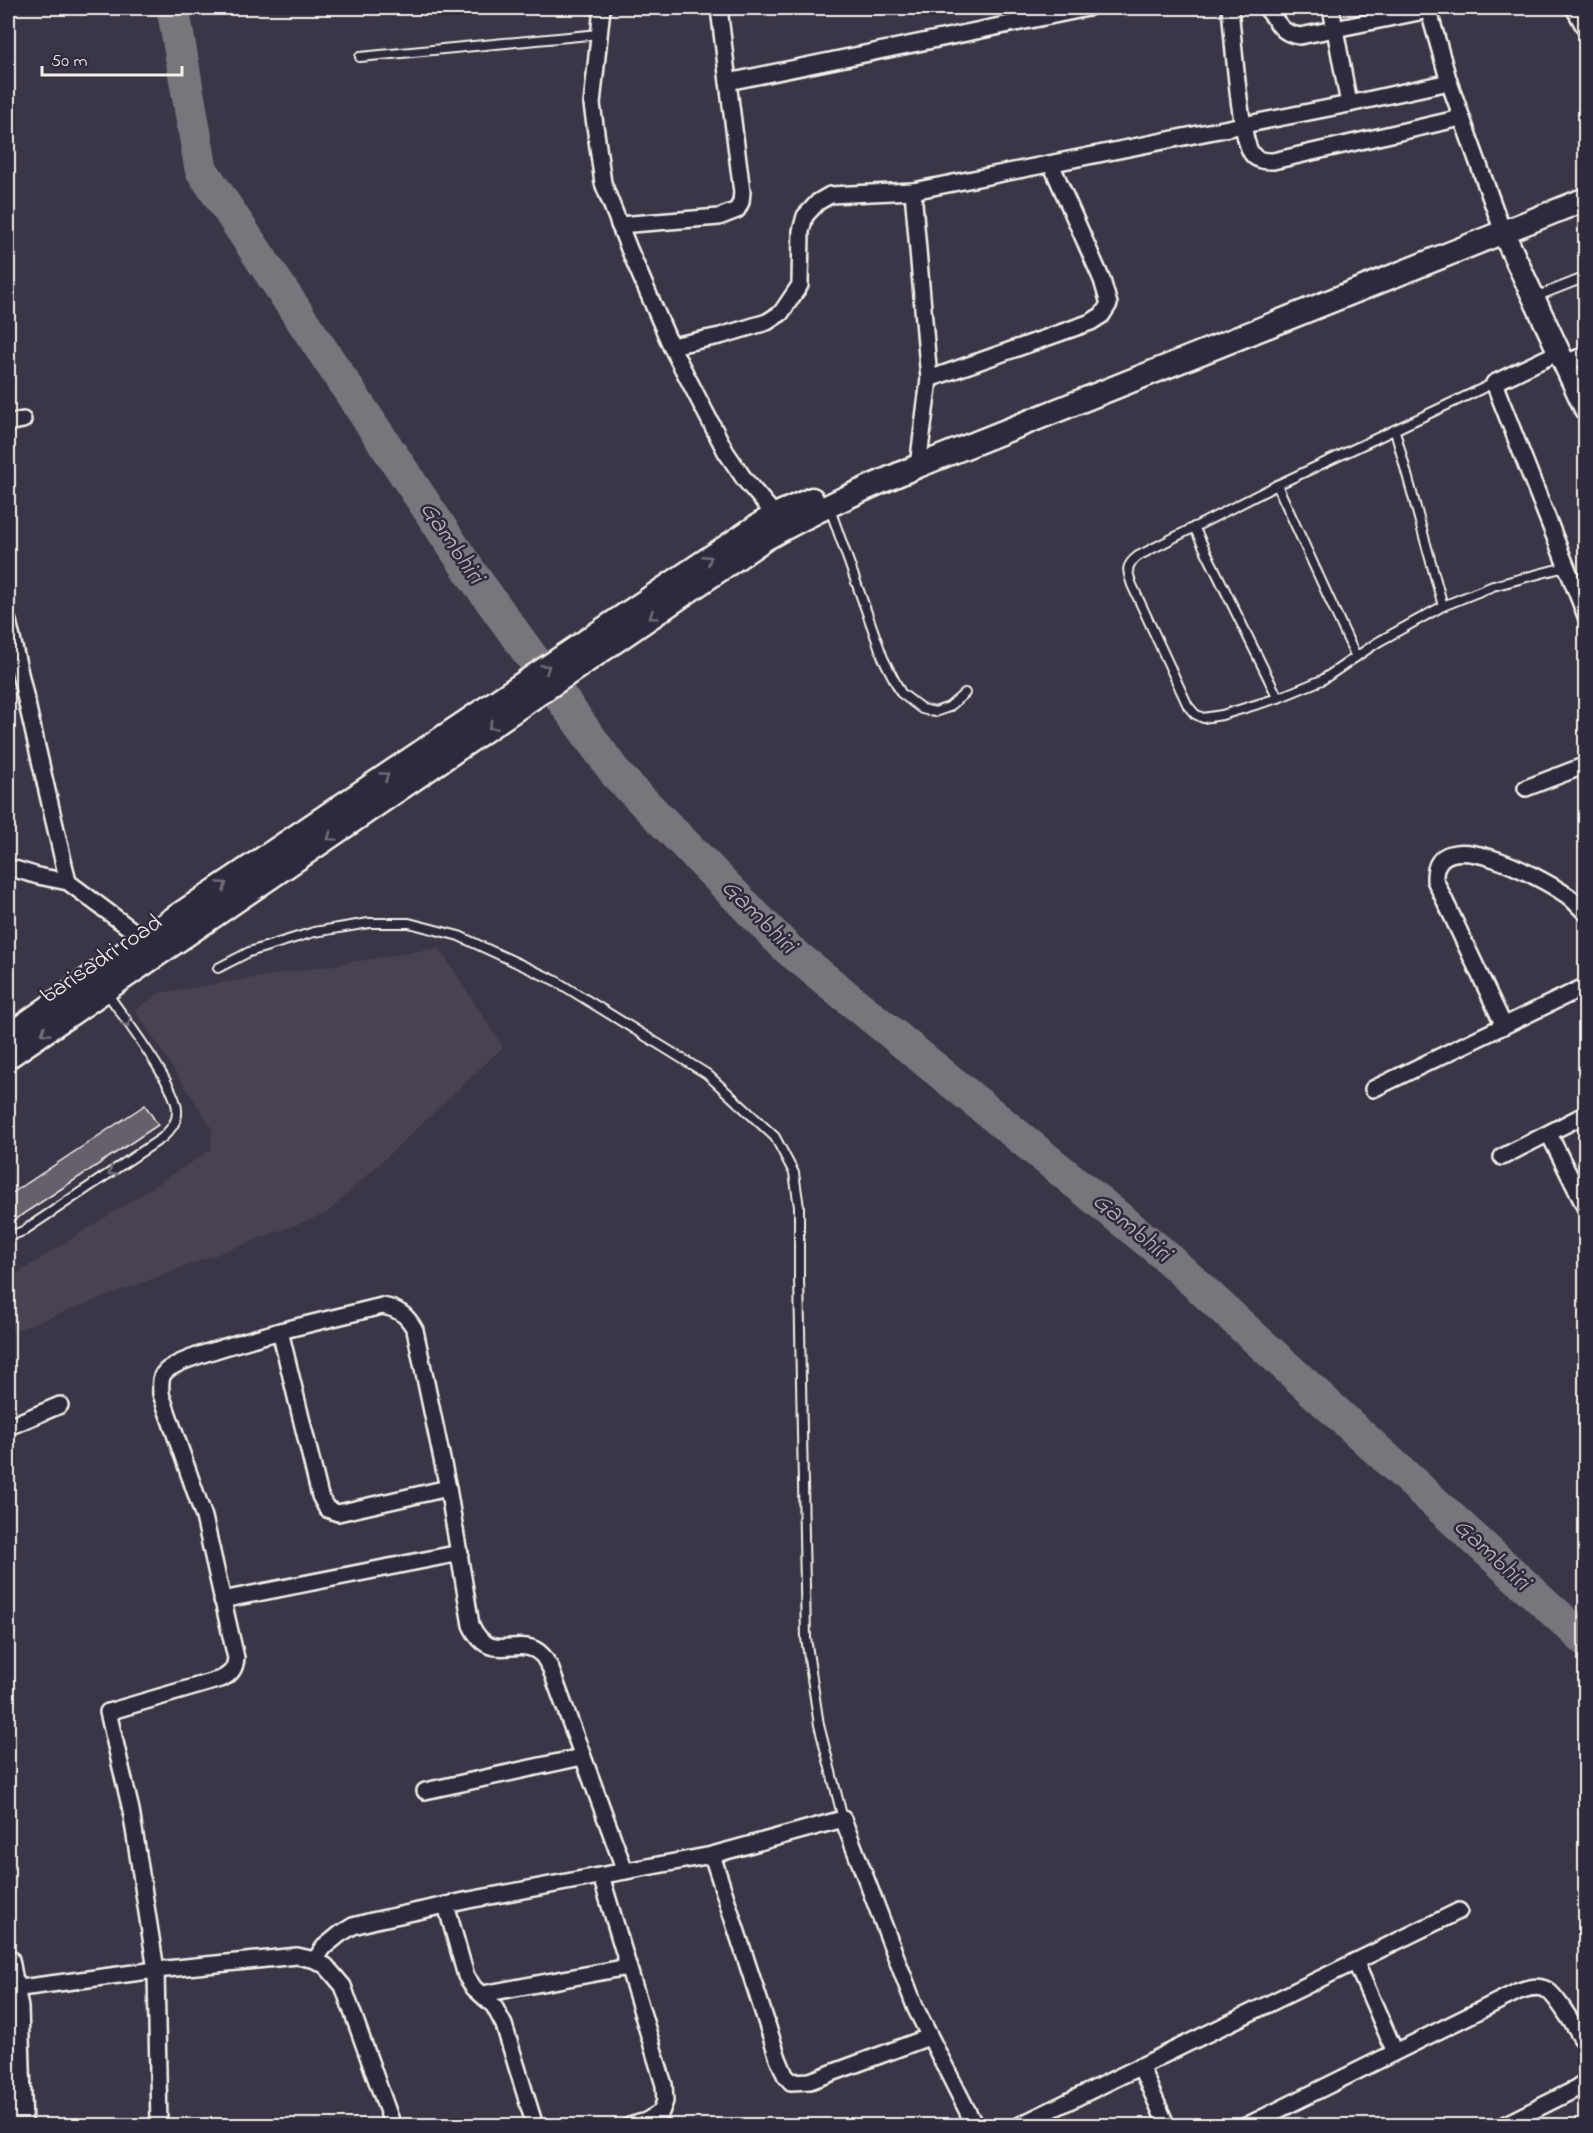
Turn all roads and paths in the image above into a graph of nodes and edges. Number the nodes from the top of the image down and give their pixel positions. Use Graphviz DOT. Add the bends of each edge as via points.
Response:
graph roads {
  1 [pos="604,8"];
  2 [pos="719,8"];
  3 [pos="1088,8"];
  4 [pos="1230,8"];
  5 [pos="1266,8"];
  6 [pos="1331,8"];
  7 [pos="1574,8"];
  8 [pos="1070,9"];
  9 [pos="1429,9"];
  10 [pos="1335,30"];
  11 [pos="1586,30"];
  12 [pos="599,34"];
  13 [pos="360,57"];
  14 [pos="728,82"];
  15 [pos="1449,82"];
  16 [pos="1349,104"];
  17 [pos="1461,118"];
  18 [pos="1243,124"];
  19 [pos="1051,164"];
  20 [pos="913,191"];
  21 [pos="1586,199"];
  22 [pos="619,225"];
  23 [pos="1503,232"];
  24 [pos="1586,277"];
  25 [pos="1534,298"];
  26 [pos="671,346"];
  27 [pos="1586,355"];
  28 [pos="1562,358"];
  29 [pos="929,379"];
  30 [pos="1494,383"];
  31 [pos="1586,410"];
  32 [pos="1395,431"];
  33 [pos="918,466"];
  34 [pos="1277,485"];
  35 [pos="837,501"];
  36 [pos="775,515"];
  37 [pos="1194,527"];
  38 [pos="1565,567"];
  39 [pos="1443,606"];
  40 [pos="1586,616"];
  41 [pos="8,621"];
  42 [pos="1356,657"];
  43 [pos="965,693"];
  44 [pos="1278,698"];
  45 [pos="1586,765"];
  46 [pos="1526,788"];
  47 [pos="8,867"];
  48 [pos="68,882"];
  49 [pos="1586,913"];
  50 [pos="144,939"];
  51 [pos="218,968"];
  52 [pos="100,983"];
  53 [pos="1586,986"];
  54 [pos="1504,1026"];
  55 [pos="8,1036"];
  56 [pos="8,1058"];
  57 [pos="1373,1089"];
  58 [pos="1586,1114"];
  59 [pos="1549,1134"];
  60 [pos="1502,1157"];
  61 [pos="1586,1209"];
  62 [pos="8,1237"];
  63 [pos="280,1331"];
  64 [pos="60,1405"];
  65 [pos="8,1426"];
  66 [pos="448,1488"];
  67 [pos="460,1553"];
  68 [pos="222,1600"];
  69 [pos="582,1757"];
  70 [pos="425,1791"];
  71 [pos="843,1819"];
  72 [pos="712,1856"];
  73 [pos="625,1871"];
  74 [pos="601,1876"];
  75 [pos="446,1905"];
  76 [pos="1459,1911"];
  77 [pos="8,1960"];
  78 [pos="315,1960"];
  79 [pos="1355,1961"];
  80 [pos="628,1966"];
  81 [pos="156,1970"];
  82 [pos="13,1989"];
  83 [pos="483,1994"];
  84 [pos="929,2037"];
  85 [pos="1586,2045"];
  86 [pos="1395,2052"];
  87 [pos="1140,2066"];
  88 [pos="1586,2082"];
  89 [pos="21,2126"];
  90 [pos="159,2126"];
  91 [pos="393,2126"];
  92 [pos="535,2126"];
  93 [pos="629,2126"];
  94 [pos="975,2126"];
  95 [pos="1018,2126"];
  96 [pos="1167,2126"];
  97 [pos="1246,2126"];
  98 [pos="1502,2126"];
  1 -- 12 [label="street"];
  2 -- 14 [label="street"];
  3 -- 8 [label="street"];
  4 -- 18 [label="street"];
  5 -- 10 [label="street" via="1281,29 1290,34"];
  6 -- 10 [label="street"];
  7 -- 11 [label="street"];
  8 -- 14 [label="street"];
  9 -- 10 [label="street"];
  9 -- 15 [label="street"];
  10 -- 16 [label="street"];
  12 -- 13 [label="lane"];
  12 -- 22 [label="street" via="592,104 603,183"];
  14 -- 22 [label="street" via="742,192 737,210 719,217"];
  15 -- 16 [label="street"];
  15 -- 17 [label="street"];
  16 -- 18 [label="street"];
  17 -- 18 [label="street" via="1262,161 1249,150"];
  17 -- 23 [label="street"];
  18 -- 19 [label="street"];
  19 -- 20 [label="street"];
  19 -- 29 [label="street" via="1109,304 1092,322"];
  20 -- 26 [label="street" via="843,193 818,202 805,216 801,231 800,285 781,313 767,322"];
  20 -- 29 [label="street"];
  21 -- 23 [label="main road, barisadri road"];
  22 -- 26 [label="street"];
  23 -- 25 [label="main road"];
  23 -- 33 [label="main road, barisadri road"];
  24 -- 25 [label="lane"];
  25 -- 28 [label="main road"];
  26 -- 36 [label="street" via="726,452"];
  27 -- 28 [label="street"];
  28 -- 30 [label="street"];
  28 -- 31 [label="main road"];
  29 -- 33 [label="street"];
  30 -- 32 [label="lane"];
  30 -- 38 [label="street"];
  32 -- 34 [label="lane"];
  32 -- 39 [label="lane"];
  33 -- 35 [label="main road, barisadri road"];
  34 -- 37 [label="lane"];
  34 -- 42 [label="lane"];
  35 -- 36 [label="main road, barisadri road" via="832,494 823,495"];
  35 -- 43 [label="lane" via="883,658 901,693 922,709 935,712 949,707"];
  35 -- 52 [label="main road, barisadri road, one-way" via="765,539 197,928"];
  50 -- 36 [label="main road, barisadri road, one-way"];
  37 -- 44 [label="lane"];
  37 -- 44 [label="lane" via="1138,556 1128,569 1188,706 1195,714 1212,717"];
  38 -- 39 [label="lane" via="1493,586"];
  38 -- 40 [label="street"];
  39 -- 42 [label="lane"];
  41 -- 48 [label="street"];
  42 -- 44 [label="lane" via="1322,680"];
  45 -- 46 [label="street"];
  47 -- 48 [label="street"];
  48 -- 50 [label="street"];
  49 -- 54 [label="street" via="1568,895 1519,868 1466,852 1442,858 1435,869 1435,880"];
  50 -- 52 [label="main road, barisadri road"];
  51 -- 71 [label="lane" via="249,952 314,932 369,923 410,923 459,936 556,981 707,1074 776,1137 794,1173 799,1207 806,1638 819,1725"];
  52 -- 55 [label="main road, barisadri road"];
  52 -- 56 [label="main road, barisadri road, one-way"];
  52 -- 62 [label="lane, one-way" via="171,1090 177,1110 174,1126 143,1152"];
  53 -- 54 [label="street"];
  54 -- 57 [label="street"];
  58 -- 59 [label="street"];
  59 -- 60 [label="street"];
  59 -- 61 [label="street"];
  63 -- 66 [label="street" via="320,1496 327,1509 338,1513"];
  63 -- 66 [label="street" via="382,1306 396,1309 408,1318 415,1330"];
  63 -- 68 [label="street" via="171,1366 160,1383 204,1517"];
  64 -- 65 [label="street"];
  66 -- 67 [label="street"];
  67 -- 68 [label="street"];
  67 -- 69 [label="street" via="476,1635 485,1644 499,1648 521,1646 541,1654 550,1667"];
  68 -- 81 [label="street" via="236,1658 229,1675 108,1712 130,1810"];
  69 -- 70 [label="street"];
  69 -- 73 [label="street"];
  71 -- 72 [label="street"];
  71 -- 84 [label="street"];
  72 -- 73 [label="street"];
  72 -- 84 [label="street" via="778,2058 791,2082 810,2081"];
  73 -- 74 [label="street"];
  74 -- 75 [label="street"];
  74 -- 80 [label="street"];
  75 -- 78 [label="street" via="353,1926 329,1941"];
  75 -- 83 [label="street" via="466,1976"];
  76 -- 79 [label="street"];
  77 -- 82 [label="main road"];
  78 -- 81 [label="street" via="297,1956"];
  78 -- 91 [label="street" via="344,1986"];
  79 -- 86 [label="street"];
  79 -- 87 [label="street"];
  80 -- 83 [label="street"];
  80 -- 93 [label="street" via="664,2085 665,2101 661,2112"];
  81 -- 82 [label="street"];
  81 -- 90 [label="street"];
  82 -- 89 [label="main road"];
  83 -- 92 [label="street" via="504,2025"];
  84 -- 94 [label="street"];
  85 -- 86 [label="street" via="1554,1997 1539,1987 1519,1991"];
  86 -- 97 [label="street"];
  87 -- 95 [label="street"];
  87 -- 96 [label="street"];
  88 -- 98 [label="street"];
}
